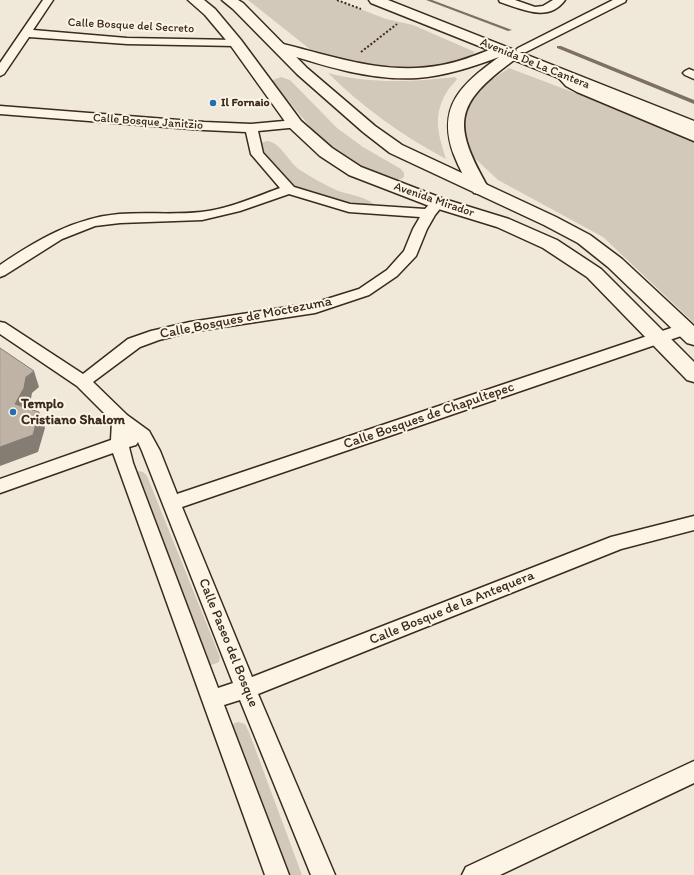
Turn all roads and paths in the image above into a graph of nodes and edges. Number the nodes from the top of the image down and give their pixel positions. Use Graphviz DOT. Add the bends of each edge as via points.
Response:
graph roads {
  1 [pos="48,0"];
  2 [pos="195,0"];
  3 [pos="229,0"];
  4 [pos="376,0"];
  5 [pos="400,0"];
  6 [pos="504,0"];
  7 [pos="558,0"];
  8 [pos="621,0"];
  9 [pos="400,22"];
  10 [pos="26,33"];
  11 [pos="236,43"];
  12 [pos="279,47"];
  13 [pos="512,52"];
  14 [pos="360,53"];
  15 [pos="449,70"];
  16 [pos="0,72"];
  17 [pos="563,75"];
  18 [pos="477,82"];
  19 [pos="0,110"];
  20 [pos="694,118"];
  21 [pos="295,124"];
  22 [pos="694,127"];
  23 [pos="251,128"];
  24 [pos="694,136"];
  25 [pos="480,189"];
  26 [pos="289,190"];
  27 [pos="434,208"];
  28 [pos="0,272"];
  29 [pos="0,327"];
  30 [pos="689,334"];
  31 [pos="659,339"];
  32 [pos="694,375"];
  33 [pos="83,382"];
  34 [pos="122,419"];
  35 [pos="143,436"];
  36 [pos="119,443"];
  37 [pos="0,486"];
  38 [pos="172,503"];
  39 [pos="694,523"];
  40 [pos="246,689"];
  41 [pos="212,699"];
  42 [pos="694,772"];
  43 [pos="276,875"];
  44 [pos="323,875"];
  45 [pos="474,875"];
  1 -- 10 [label="street"];
  2 -- 11 [label="main road, Avenida Mirador" via="210,12"];
  3 -- 12 [label="main road, Avenida Mirador"];
  4 -- 13 [label="main road, Avenida De La Cantera"];
  5 -- 13 [label="main road, Avenida De La Cantera"];
  6 -- 7 [label="street" via="534,10 546,9"];
  8 -- 13 [label="street"];
  9 -- 14 [label="path"];
  10 -- 11 [label="street, Calle Bosque del Secreto" via="127,41"];
  10 -- 16 [label="street"];
  11 -- 21 [label="main road, Avenida Mirador"];
  12 -- 15 [label="main road" via="368,71 412,74"];
  12 -- 25 [label="main road, Avenida Mirador" via="302,71 396,150"];
  13 -- 15 [label="main road"];
  13 -- 17 [label="main road, Avenida De La Cantera"];
  13 -- 18 [label="main road"];
  13 -- 20 [label="main road, Avenida De La Cantera"];
  15 -- 18 [label="main road" via="470,74"];
  17 -- 22 [label="main road, Avenida De La Cantera"];
  17 -- 24 [label="street" via="582,89"];
  18 -- 25 [label="main road" via="460,103 456,127 465,162"];
  19 -- 23 [label="street, Calle Bosque Janitzio"];
  21 -- 23 [label="street, Calle Bosque Janitzio"];
  21 -- 27 [label="main road, Avenida Mirador" via="326,152 355,171"];
  23 -- 26 [label="street" via="257,154"];
  25 -- 30 [label="main road, Avenida Mirador" via="550,220 584,239 615,263"];
  26 -- 27 [label="street" via="349,208"];
  26 -- 28 [label="street" via="202,216 118,219 93,223 34,249"];
  27 -- 31 [label="main road, Avenida Mirador" via="502,223 550,244 594,273"];
  27 -- 33 [label="street, Calle Bosques de Moctezuma" via="420,229 411,253 392,274 364,292 315,308 190,327 156,335 134,343"];
  29 -- 33 [label="street, Calle Paseo del Bosque"];
  30 -- 31 [label="street, Calle Bosques de Chapultepec"];
  31 -- 32 [label="main road, Avenida Mirador"];
  31 -- 38 [label="street, Calle Bosques de Chapultepec"];
  33 -- 34 [label="street, Calle Paseo del Bosque"];
  34 -- 35 [label="street, Calle Paseo del Bosque"];
  34 -- 36 [label="street"];
  35 -- 36 [label="street"];
  35 -- 38 [label="street, Calle Paseo del Bosque"];
  36 -- 37 [label="street"];
  36 -- 41 [label="street" via="124,463"];
  38 -- 40 [label="street, Calle Paseo del Bosque"];
  39 -- 40 [label="street, Calle Bosque de la Antequera" via="618,542"];
  40 -- 41 [label="street, Calle Bosque de la Antequera"];
  40 -- 44 [label="street, Calle Paseo del Bosque"];
  41 -- 43 [label="street"];
  42 -- 45 [label="street"];
}
